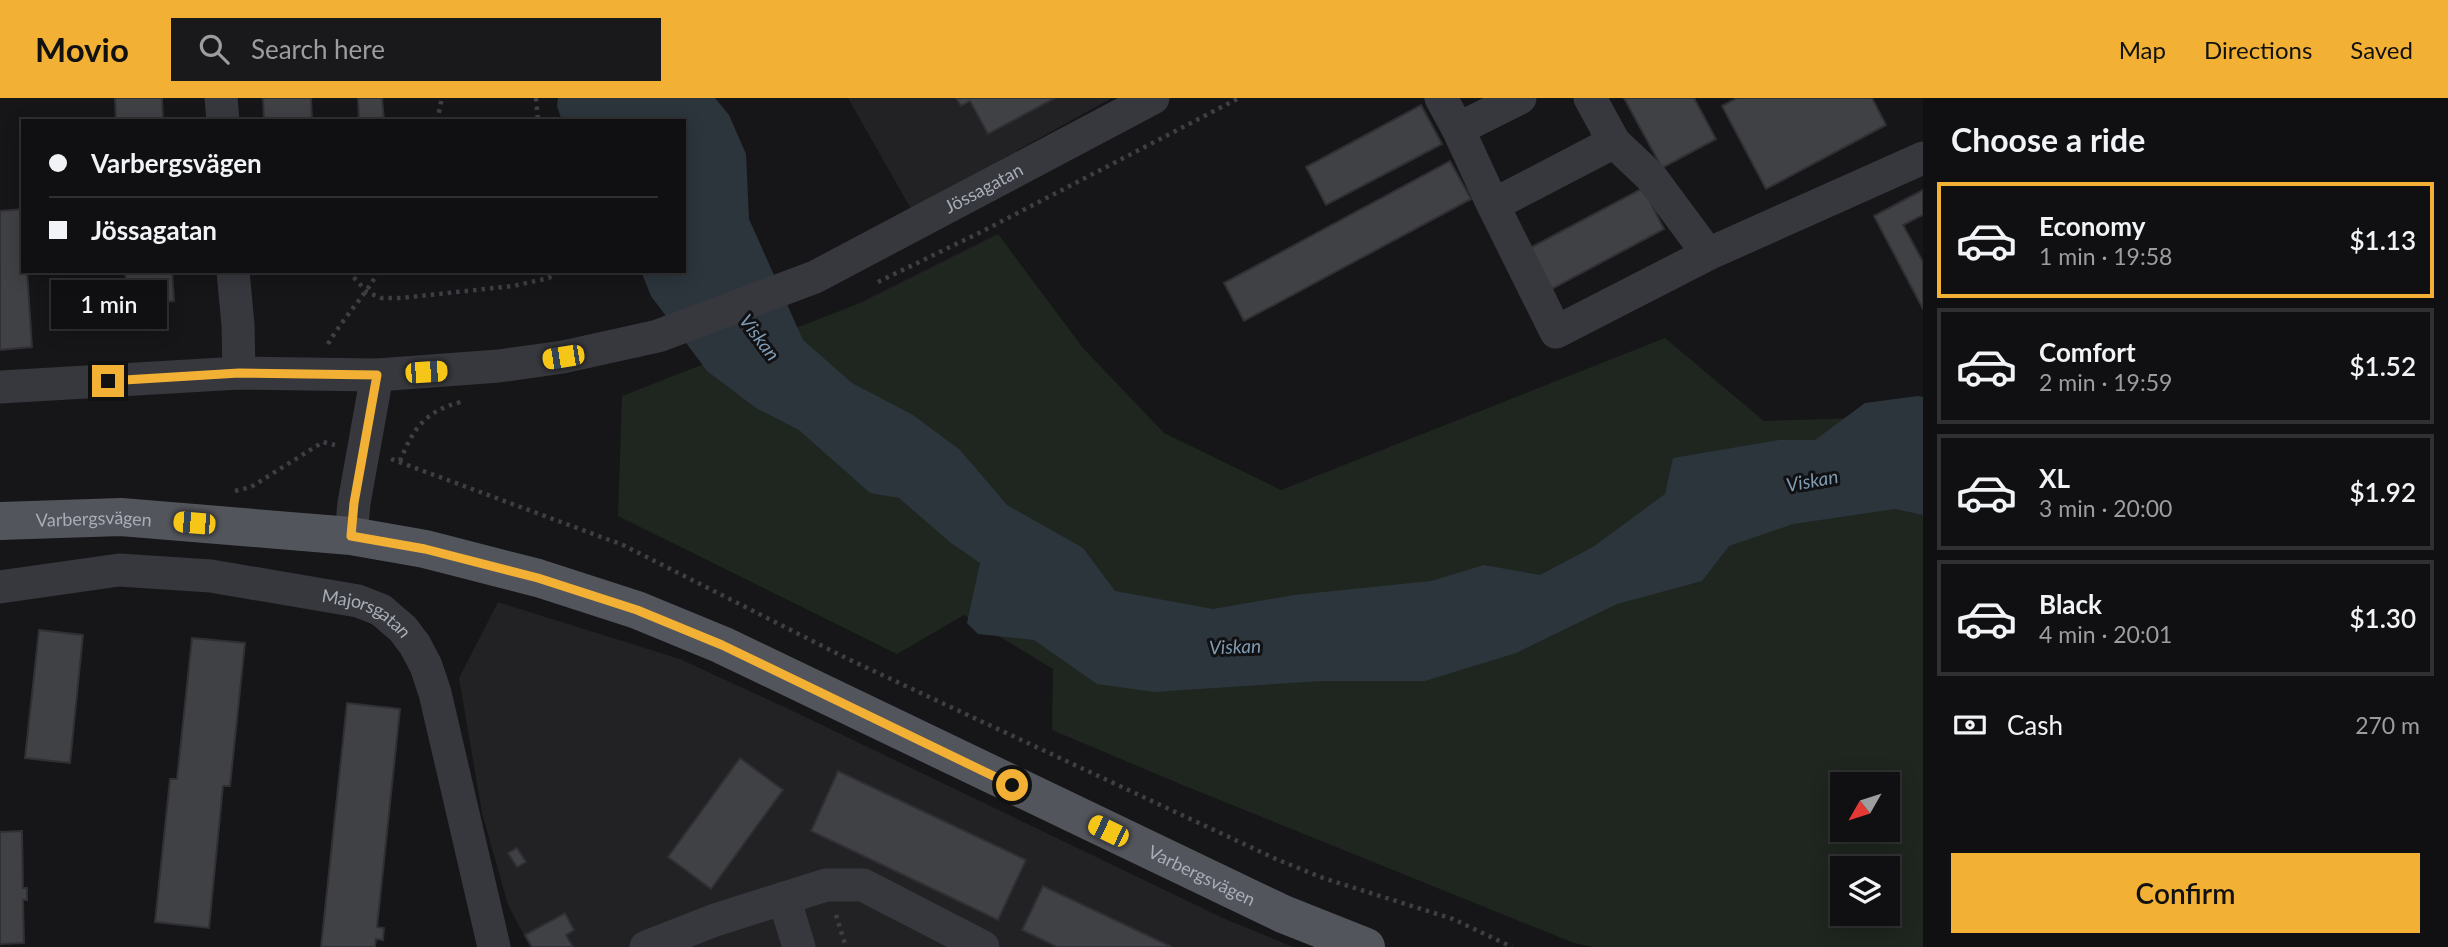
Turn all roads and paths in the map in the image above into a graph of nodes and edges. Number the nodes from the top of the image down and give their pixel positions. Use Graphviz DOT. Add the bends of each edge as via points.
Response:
graph roads {
  1 [pos="221,98"];
  2 [pos="442,98"];
  3 [pos="536,98"];
  4 [pos="1153,98"];
  5 [pos="1239,98"];
  6 [pos="1441,98"];
  7 [pos="1520,98"];
  8 [pos="1590,98"];
  9 [pos="223,119"];
  10 [pos="437,119"];
  11 [pos="538,119"];
  12 [pos="1458,129"];
  13 [pos="1614,142"];
  14 [pos="1923,158"];
  15 [pos="1493,205"];
  16 [pos="1707,254"];
  17 [pos="233,273"];
  18 [pos="350,273"];
  19 [pos="378,273"];
  20 [pos="553,273"];
  21 [pos="868,286"];
  22 [pos="367,292"];
  23 [pos="239,373"];
  24 [pos="377,375"];
  25 [pos="325,376"];
  26 [pos="0,387"];
  27 [pos="365,452"];
  28 [pos="251,486"];
  29 [pos="0,521"];
  30 [pos="351,536"];
  31 [pos="0,587"];
  32 [pos="784,898"];
  33 [pos="494,947"];
  34 [pos="646,947"];
  35 [pos="799,947"];
  36 [pos="983,947"];
  37 [pos="1366,947"];
  38 [pos="1512,947"];
  1 -- 9 [label="street"];
  2 -- 10 [label="path"];
  3 -- 11 [label="path"];
  4 -- 24 [label="street, Jössagatan" via="815,277 658,336 499,366"];
  5 -- 21 [label="path" via="983,232"];
  6 -- 12 [label="street"];
  7 -- 12 [label="street"];
  8 -- 13 [label="street"];
  12 -- 15 [label="street"];
  13 -- 15 [label="street"];
  13 -- 16 [label="street" via="1651,177"];
  14 -- 16 [label="street"];
  15 -- 16 [label="street" via="1556,332"];
  17 -- 23 [label="street"];
  18 -- 22 [label="path"];
  19 -- 22 [label="path"];
  20 -- 22 [label="path" via="513,286 428,296 381,298"];
  22 -- 25 [label="path" via="326,349"];
  23 -- 25 [label="street"];
  23 -- 26 [label="street"];
  24 -- 25 [label="street"];
  24 -- 27 [label="street"];
  27 -- 28 [label="path" via="323,442"];
  27 -- 30 [label="street"];
  27 -- 38 [label="path" via="623,545 860,664 1276,859 1453,919"];
  29 -- 30 [label="main road, Varbergsvägen" via="121,517"];
  30 -- 37 [label="main road, Varbergsvägen" via="425,549 538,578 637,610 722,645 1283,914"];
  31 -- 33 [label="street, Majorsgatan" via="119,570 166,572 245,581 358,601 382,610 415,645 435,693"];
  32 -- 34 [label="street"];
  32 -- 35 [label="street"];
  32 -- 36 [label="street" via="826,885 863,885"];
}
